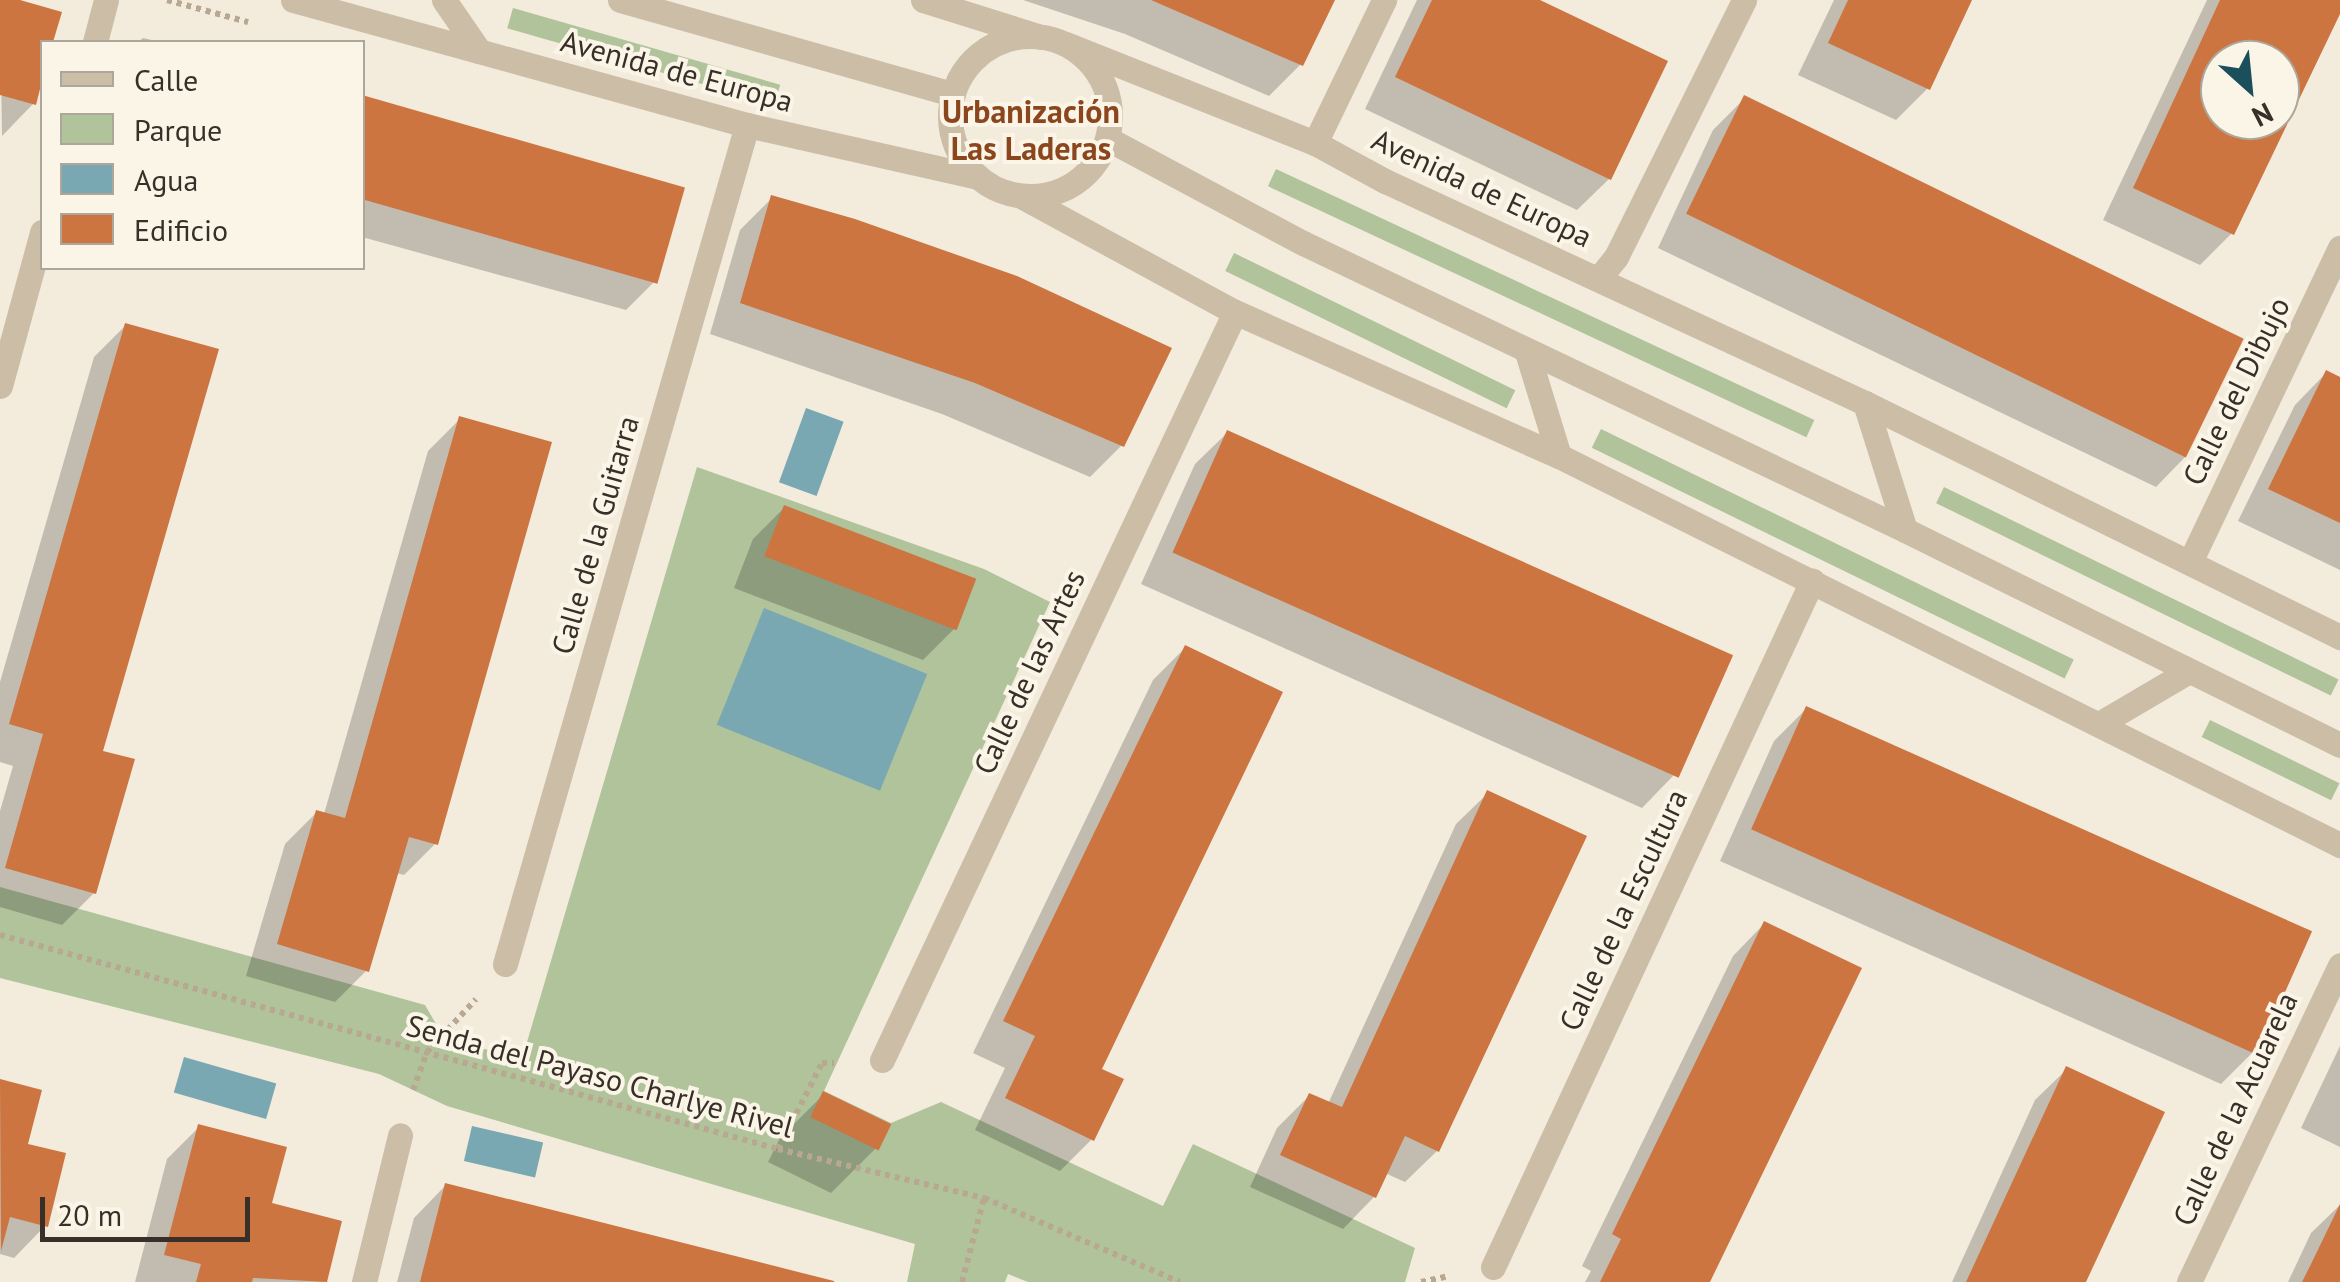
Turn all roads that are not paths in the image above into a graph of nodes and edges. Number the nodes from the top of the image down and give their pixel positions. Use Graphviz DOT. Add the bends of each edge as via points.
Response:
graph roads {
  1 [pos="106,0"];
  2 [pos="293,0"];
  3 [pos="444,0"];
  4 [pos="620,0"];
  5 [pos="923,0"];
  6 [pos="1384,0"];
  7 [pos="1744,0"];
  8 [pos="1040,37"];
  9 [pos="95,40"];
  10 [pos="1066,44"];
  11 [pos="479,51"];
  12 [pos="953,94"];
  13 [pos="747,125"];
  14 [pos="1108,139"];
  15 [pos="1316,144"];
  16 [pos="977,177"];
  17 [pos="1021,196"];
  18 [pos="40,239"];
  19 [pos="2340,248"];
  20 [pos="1599,278"];
  21 [pos="1234,312"];
  22 [pos="1527,352"];
  23 [pos="0,386"];
  24 [pos="1865,403"];
  25 [pos="1559,456"];
  26 [pos="1904,530"];
  27 [pos="2190,562"];
  28 [pos="1812,581"];
  29 [pos="2340,637"];
  30 [pos="2190,672"];
  31 [pos="2099,724"];
  32 [pos="2340,745"];
  33 [pos="2340,845"];
  34 [pos="505,964"];
  35 [pos="2340,965"];
  36 [pos="882,1060"];
  37 [pos="400,1135"];
  38 [pos="1493,1268"];
  39 [pos="364,1282"];
  40 [pos="2189,1282"];
  1 -- 9 [label="street"];
  2 -- 11 [label="street, Avenida de Europa"];
  3 -- 11 [label="street"];
  4 -- 12 [label="street, Avenida de Europa"];
  5 -- 8 [label="street"];
  6 -- 15 [label="street"];
  7 -- 20 [label="street" via="1616,258"];
  8 -- 10 [label="street"];
  8 -- 12 [label="street" via="992,46 966,68"];
  10 -- 14 [label="street" via="1100,75 1109,96"];
  10 -- 15 [label="street, Avenida de Europa"];
  11 -- 13 [label="street, Avenida de Europa"];
  12 -- 16 [label="street" via="953,139"];
  13 -- 16 [label="street, Avenida de Europa"];
  13 -- 34 [label="street, Calle de la Guitarra"];
  14 -- 17 [label="street" via="1082,179 1042,196"];
  14 -- 22 [label="street"];
  15 -- 20 [label="street, Avenida de Europa"];
  16 -- 17 [label="street"];
  17 -- 21 [label="street"];
  18 -- 23 [label="street"];
  19 -- 27 [label="street, Calle del Dibujo"];
  20 -- 24 [label="street, Avenida de Europa"];
  21 -- 25 [label="street"];
  21 -- 36 [label="street, Calle de las Artes"];
  22 -- 25 [label="street"];
  22 -- 26 [label="street"];
  24 -- 26 [label="street"];
  24 -- 27 [label="street, Avenida de Europa"];
  25 -- 28 [label="street"];
  26 -- 30 [label="street"];
  27 -- 29 [label="street, Avenida de Europa"];
  28 -- 31 [label="street"];
  28 -- 38 [label="street, Calle de la Escultura"];
  30 -- 31 [label="street"];
  30 -- 32 [label="street"];
  31 -- 33 [label="street"];
  35 -- 40 [label="street, Calle de la Acuarela"];
  37 -- 39 [label="street"];
}
